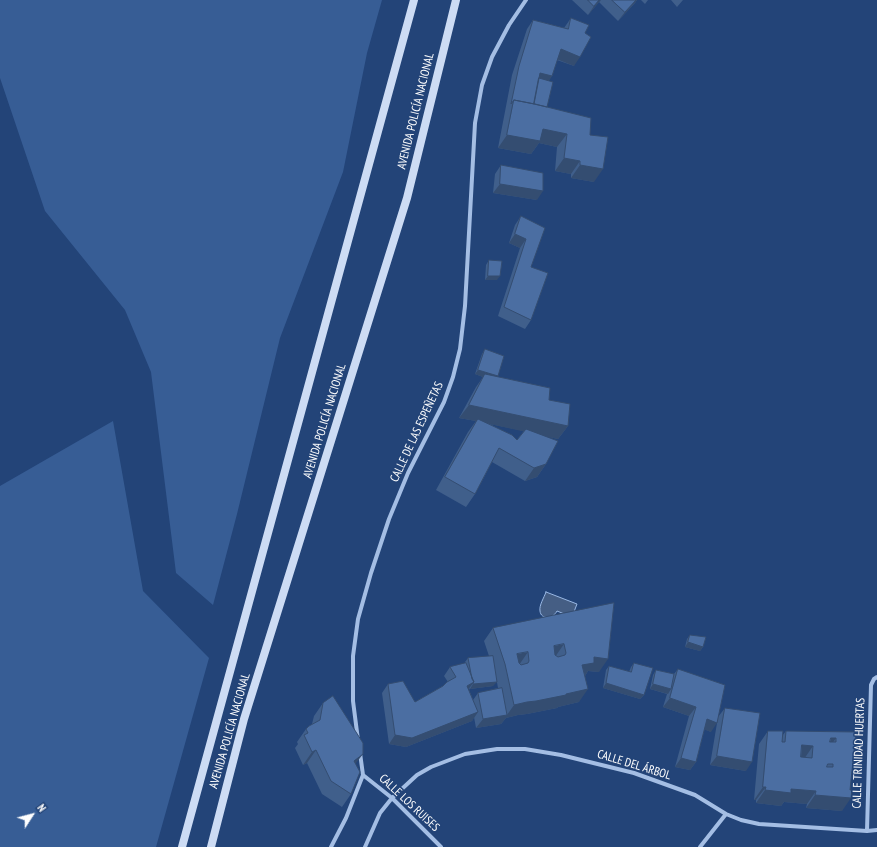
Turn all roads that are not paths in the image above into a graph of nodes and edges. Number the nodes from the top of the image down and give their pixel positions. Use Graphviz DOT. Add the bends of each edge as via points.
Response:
graph roads {
  1 [pos="414,0"];
  2 [pos="456,0"];
  3 [pos="526,0"];
  4 [pos="877,677"];
  5 [pos="363,775"];
  6 [pos="392,798"];
  7 [pos="726,814"];
  8 [pos="877,830"];
  9 [pos="867,831"];
  10 [pos="182,847"];
  11 [pos="211,847"];
  12 [pos="331,847"];
  13 [pos="365,847"];
  14 [pos="441,847"];
  15 [pos="700,847"];
  1 -- 10 [label="street, AVENIDA POLICÍA NACIONAL"];
  2 -- 11 [label="street, AVENIDA POLICÍA NACIONAL" via="407,198 244,719"];
  3 -- 5 [label="street, CALLE DE LAS ESPEÑETAS" via="509,24 492,57 482,85 475,123 465,306 460,349 453,377 444,402 408,473 389,519 370,572 358,619 353,656 353,701"];
  4 -- 9 [label="street, CALLE TRINIDAD HUERTAS" via="871,685"];
  5 -- 6 [label="street, CALLE LOS RUISES"];
  5 -- 12 [label="street, CALLE DE LAS ESPEÑETAS"];
  6 -- 7 [label="street, CALLE DEL ÁRBOL" via="417,775 465,754 497,749 526,749 634,773 695,795"];
  6 -- 13 [label="street, CALLE DEL ÁRBOL" via="380,813"];
  6 -- 14 [label="street, CALLE LOS RUISES"];
  7 -- 9 [label="street, CALLE DEL ÁRBOL" via="759,824"];
  7 -- 15 [label="street"];
  8 -- 9 [label="street, CALLE DEL ÁRBOL"];
}
